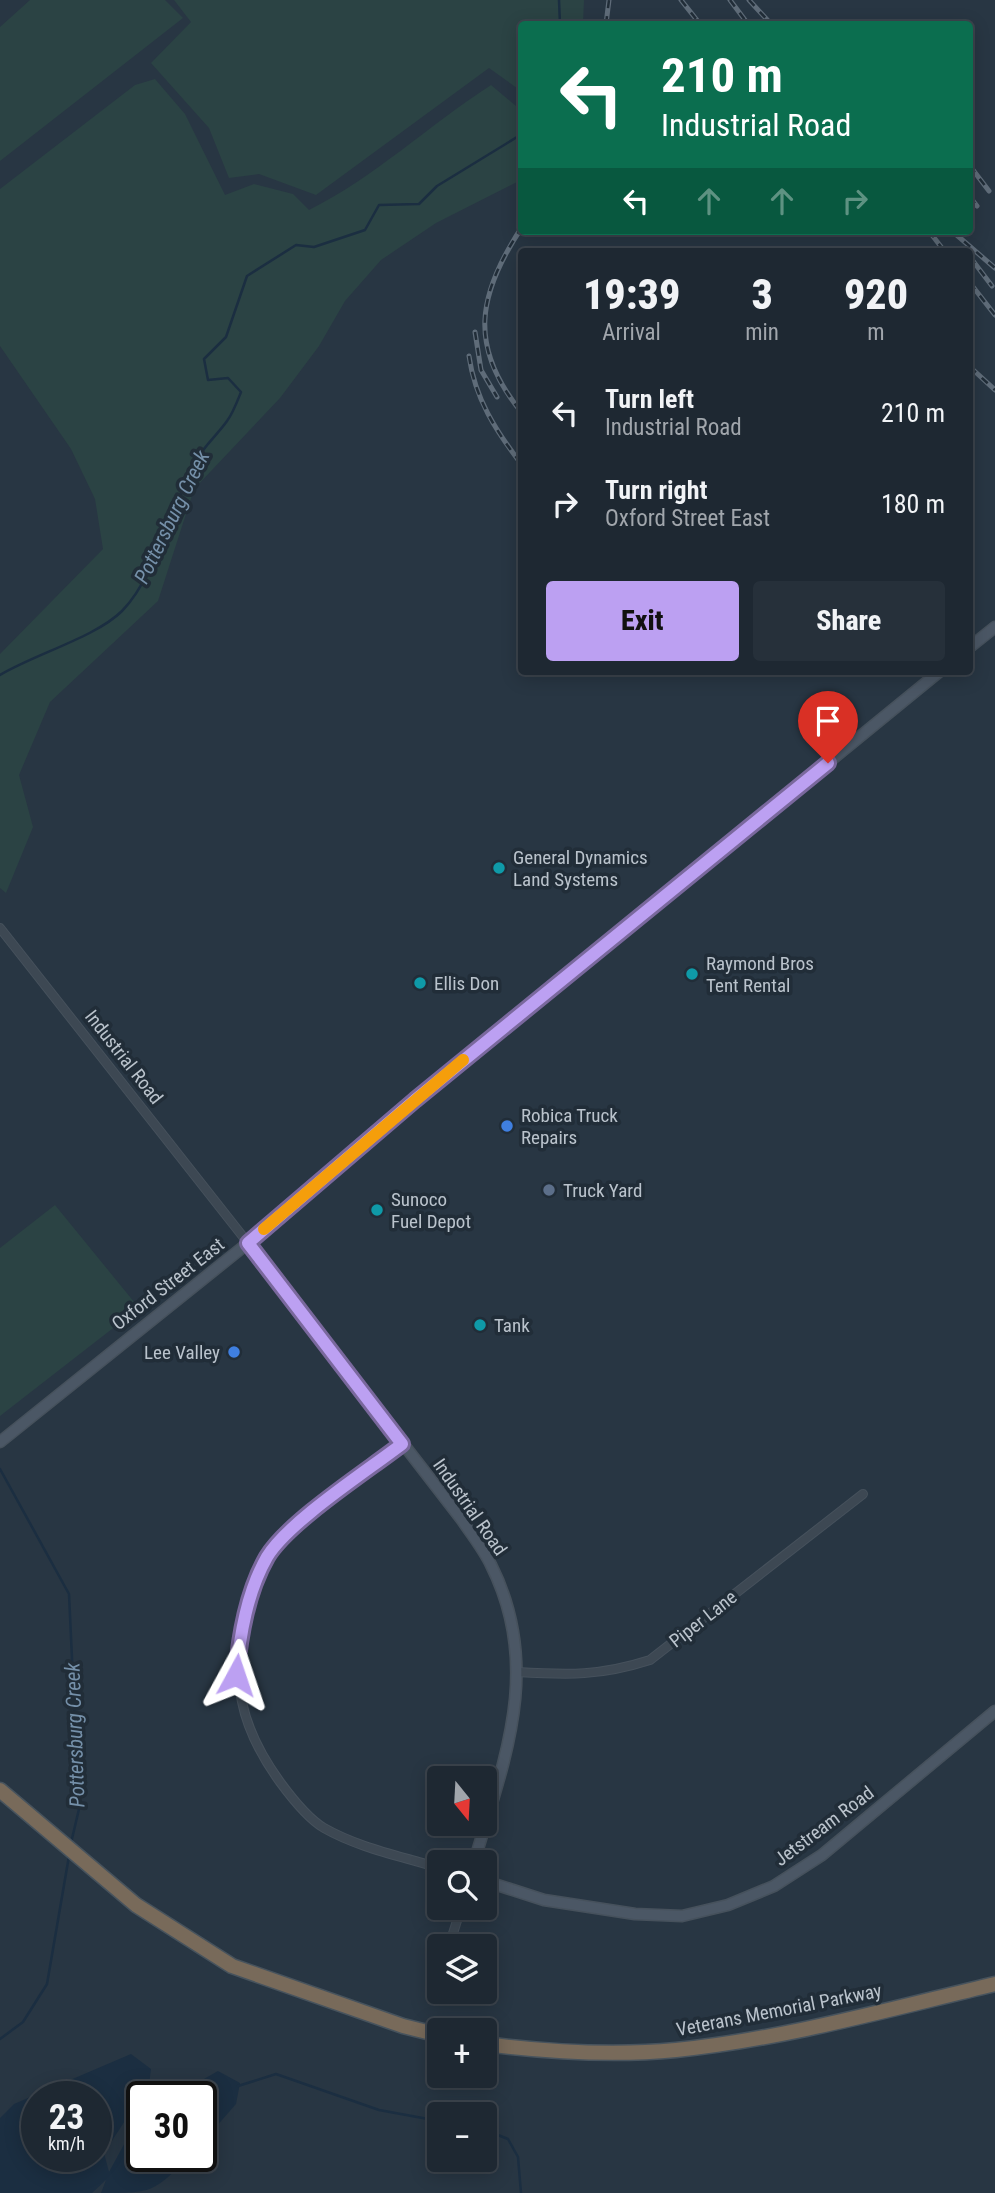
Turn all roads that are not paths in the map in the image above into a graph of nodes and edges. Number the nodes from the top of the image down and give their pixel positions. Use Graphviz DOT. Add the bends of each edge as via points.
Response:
graph roads {
  1 [pos="995,627"];
  2 [pos="973,645"];
  3 [pos="935,675"];
  4 [pos="0,928"];
  5 [pos="248,1243"];
  6 [pos="0,1442"];
  7 [pos="402,1444"];
  8 [pos="863,1494"];
  9 [pos="517,1672"];
  10 [pos="995,1711"];
  11 [pos="0,1790"];
  12 [pos="478,1850"];
  13 [pos="427,1864"];
  14 [pos="497,1885"];
  15 [pos="995,1984"];
  16 [pos="427,2032"];
  17 [pos="497,2045"];
  1 -- 2 [label="street"];
  3 -- 5 [label="street, Oxford Street East" via="415,1100"];
  4 -- 5 [label="street, Industrial Road"];
  5 -- 6 [label="street, Oxford Street East"];
  5 -- 7 [label="street, Industrial Road"];
  7 -- 9 [label="street, Industrial Road" via="463,1520 491,1565 507,1605"];
  7 -- 13 [label="street" via="291,1529 268,1556 251,1597 236,1675 244,1715 264,1760 320,1826 348,1840"];
  8 -- 9 [label="street, Piper Lane" via="650,1660 611,1672"];
  9 -- 12 [label="street, Industrial Road" via="510,1743"];
  10 -- 14 [label="street, Jetstream Road" via="822,1855 775,1885 728,1905 682,1916 635,1914 544,1900"];
  11 -- 16 [label="highway" via="136,1905 232,1966"];
  15 -- 17 [label="highway, Veterans Memorial Parkway" via="791,2031 676,2050 553,2052"];
}
